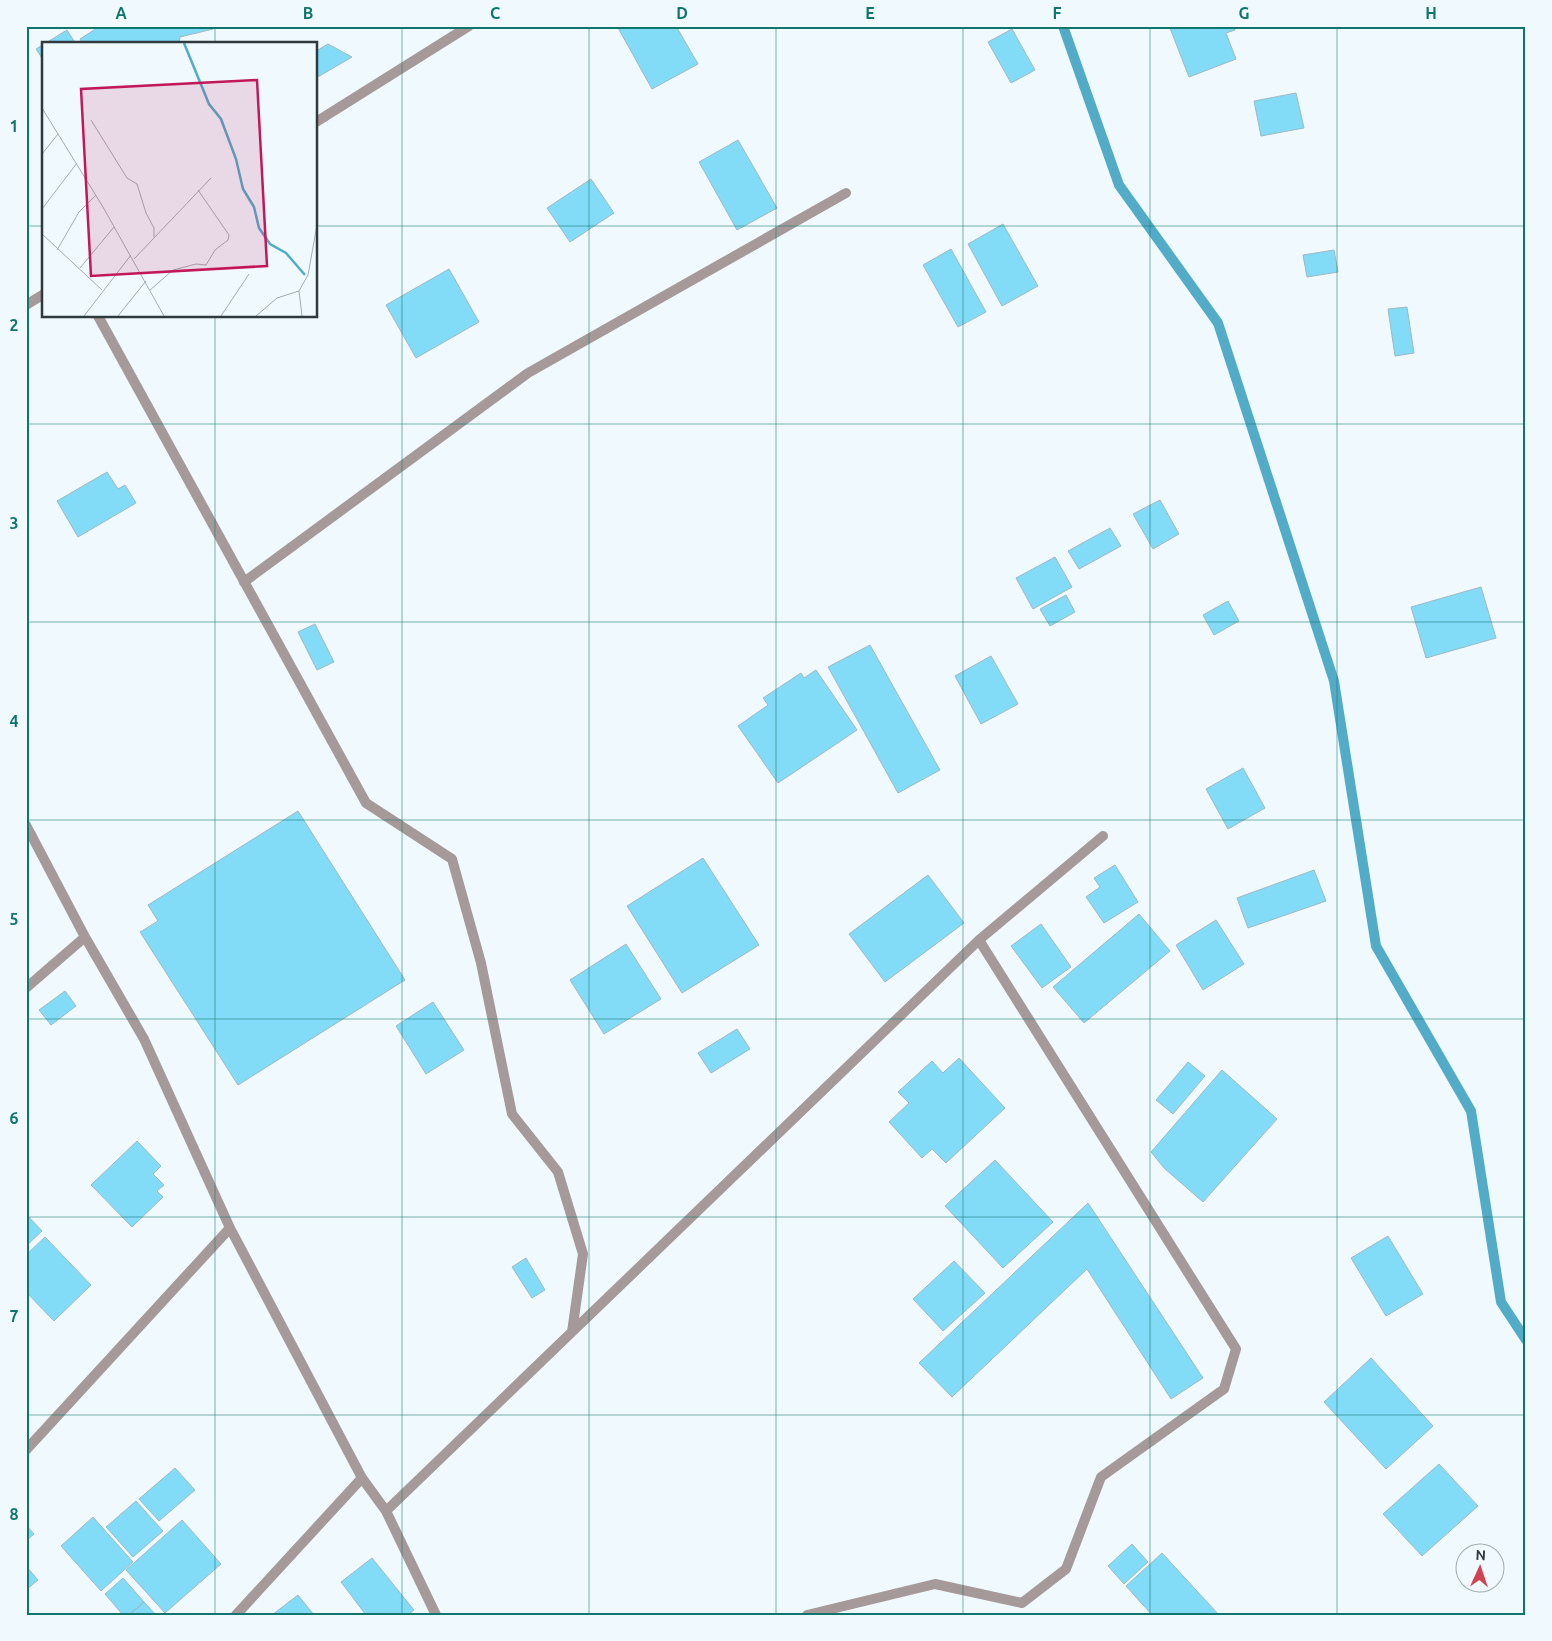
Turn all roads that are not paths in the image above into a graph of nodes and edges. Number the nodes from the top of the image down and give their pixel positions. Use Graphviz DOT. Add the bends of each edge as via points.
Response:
graph roads {
  1 [pos="469,26"];
  2 [pos="318,121"];
  3 [pos="846,193"];
  4 [pos="42,295"];
  5 [pos="26,305"];
  6 [pos="99,318"];
  7 [pos="244,582"];
  8 [pos="26,826"];
  9 [pos="1103,836"];
  10 [pos="85,937"];
  11 [pos="979,940"];
  12 [pos="26,988"];
  13 [pos="230,1228"];
  14 [pos="572,1332"];
  15 [pos="26,1450"];
  16 [pos="362,1478"];
  17 [pos="386,1511"];
  18 [pos="236,1615"];
  19 [pos="436,1615"];
  20 [pos="806,1615"];
  1 -- 2 [label="street"];
  3 -- 7 [label="street" via="528,373"];
  4 -- 5 [label="street"];
  6 -- 7 [label="street"];
  7 -- 14 [label="street" via="366,803 452,859 482,962 512,1114 558,1172 583,1254"];
  8 -- 10 [label="street"];
  9 -- 11 [label="street"];
  10 -- 12 [label="street"];
  10 -- 13 [label="street" via="144,1039"];
  11 -- 14 [label="street"];
  11 -- 20 [label="street" via="1236,1350 1224,1389 1101,1477 1066,1570 1022,1602 935,1584"];
  13 -- 15 [label="street"];
  13 -- 16 [label="street"];
  14 -- 17 [label="street"];
  16 -- 17 [label="street"];
  16 -- 18 [label="street"];
  17 -- 19 [label="street"];
}
